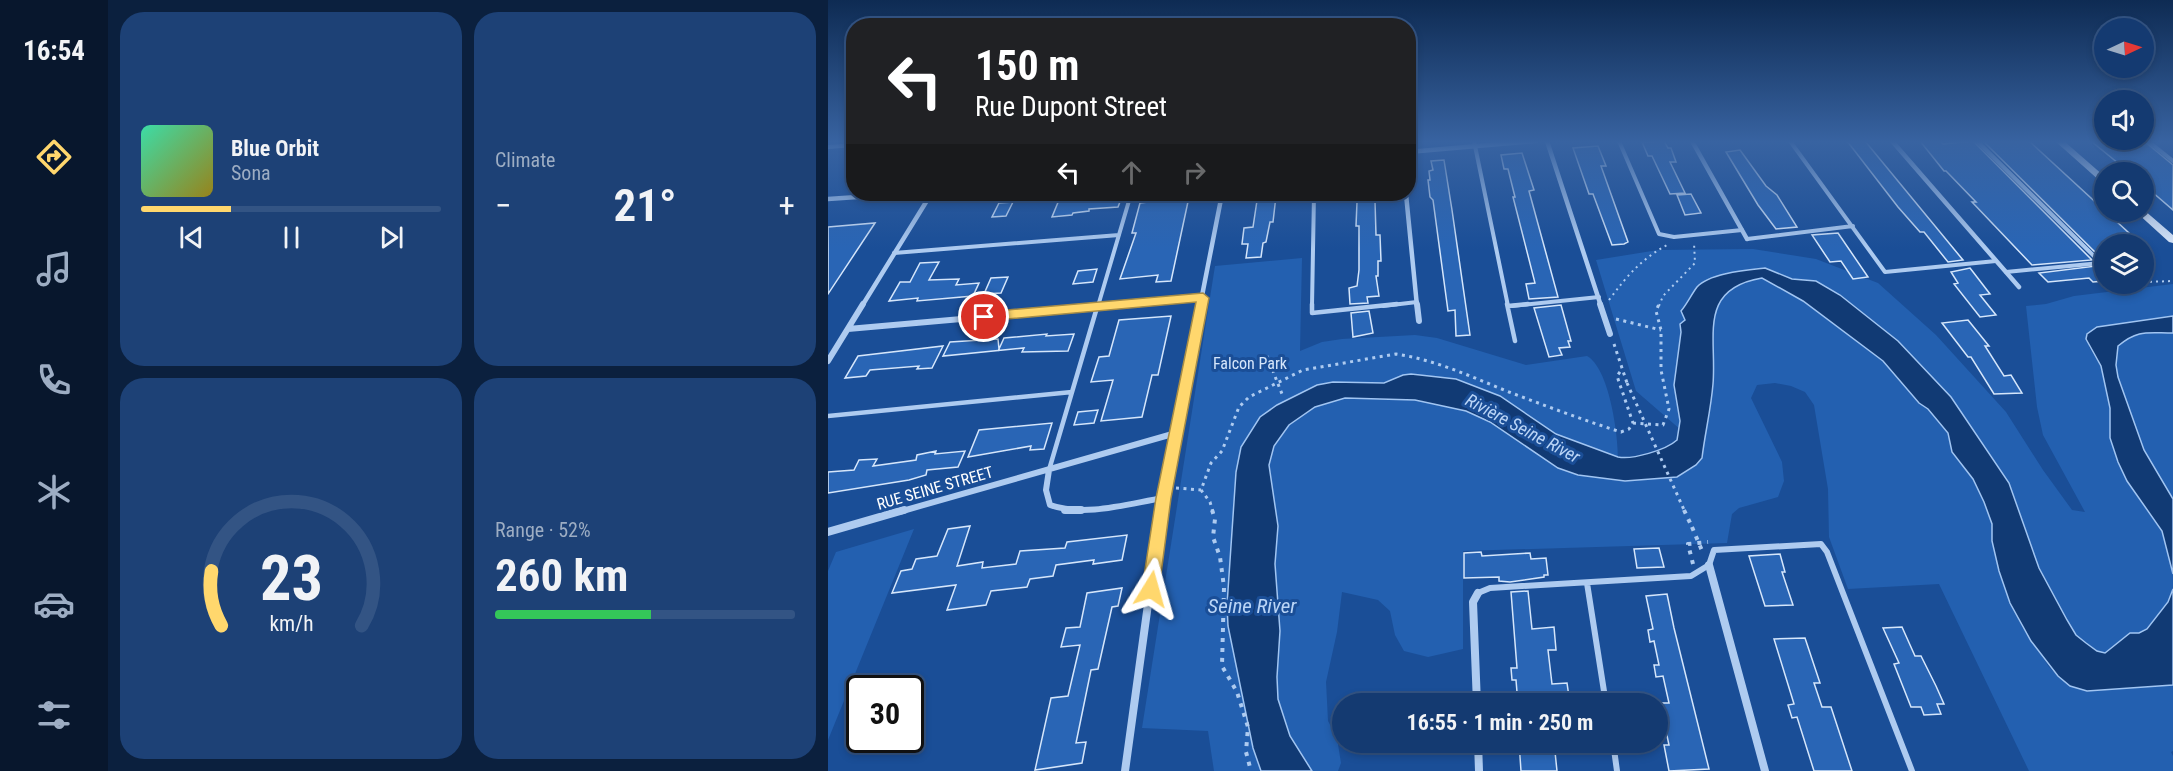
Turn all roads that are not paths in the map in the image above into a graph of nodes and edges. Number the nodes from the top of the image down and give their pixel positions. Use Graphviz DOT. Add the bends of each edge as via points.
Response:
graph roads {
  1 [pos="1481,177"];
  2 [pos="1559,177"];
  3 [pos="1634,177"];
  4 [pos="1712,177"];
  5 [pos="1816,177"];
  6 [pos="1923,177"];
  7 [pos="2014,177"];
  8 [pos="846,198"];
  9 [pos="828,199"];
  10 [pos="927,201"];
  11 [pos="1129,201"];
  12 [pos="1221,201"];
  13 [pos="1314,201"];
  14 [pos="1407,201"];
  15 [pos="2152,222"];
  16 [pos="1852,226"];
  17 [pos="1742,230"];
  18 [pos="1119,235"];
  19 [pos="1747,239"];
  20 [pos="2173,240"];
  21 [pos="894,254"];
  22 [pos="2094,256"];
  23 [pos="1996,261"];
  24 [pos="2094,266"];
  25 [pos="2006,272"];
  26 [pos="2019,287"];
  27 [pos="1599,297"];
  28 [pos="1203,298"];
  29 [pos="1417,302"];
  30 [pos="1508,306"];
  31 [pos="1097,307"];
  32 [pos="1419,321"];
  33 [pos="848,329"];
  34 [pos="1610,334"];
  35 [pos="1515,341"];
  36 [pos="828,361"];
  37 [pos="1072,392"];
  38 [pos="828,416"];
  39 [pos="1176,433"];
  40 [pos="1049,470"];
  41 [pos="1164,494"];
  42 [pos="828,532"];
  43 [pos="1708,565"];
  44 [pos="1587,583"];
  45 [pos="1478,593"];
  46 [pos="1477,693"];
  47 [pos="1604,693"];
  48 [pos="1478,753"];
  49 [pos="1615,753"];
  50 [pos="1125,771"];
  51 [pos="1479,771"];
  52 [pos="1617,771"];
  53 [pos="1765,771"];
  54 [pos="1912,771"];
  1 -- 30 [label="lane"];
  2 -- 27 [label="street"];
  3 -- 17 [label="lane" via="1659,234"];
  4 -- 17 [label="street"];
  5 -- 16 [label="lane"];
  6 -- 23 [label="street"];
  7 -- 22 [label="lane"];
  8 -- 9 [label="street"];
  10 -- 21 [label="street"];
  11 -- 18 [label="lane"];
  12 -- 28 [label="street"];
  13 -- 29 [label="lane" via="1312,313"];
  14 -- 29 [label="street"];
  15 -- 20 [label="main road"];
  16 -- 19 [label="lane"];
  16 -- 23 [label="lane" via="1885,272"];
  17 -- 19 [label="street"];
  18 -- 21 [label="lane"];
  18 -- 31 [label="lane"];
  21 -- 33 [label="street"];
  23 -- 25 [label="street"];
  24 -- 25 [label="lane"];
  25 -- 26 [label="street"];
  27 -- 30 [label="lane"];
  27 -- 34 [label="street"];
  28 -- 31 [label="street"];
  28 -- 39 [label="street"];
  29 -- 32 [label="street"];
  30 -- 35 [label="lane"];
  31 -- 33 [label="street"];
  31 -- 37 [label="lane"];
  33 -- 36 [label="street"];
  37 -- 38 [label="lane"];
  37 -- 40 [label="lane"];
  39 -- 40 [label="street, RUE SEINE STREET"];
  39 -- 41 [label="street"];
  40 -- 41 [label="street" via="1046,490 1050,505 1067,511"];
  40 -- 42 [label="street, RUE SEINE STREET"];
  41 -- 50 [label="street"];
  43 -- 44 [label="lane" via="1691,576"];
  43 -- 53 [label="street"];
  43 -- 54 [label="lane" via="1714,550 1821,544"];
  44 -- 45 [label="lane" via="1491,588"];
  44 -- 47 [label="lane"];
  45 -- 46 [label="street" via="1473,602"];
  48 -- 51 [label="street"];
  49 -- 52 [label="lane"];
}
